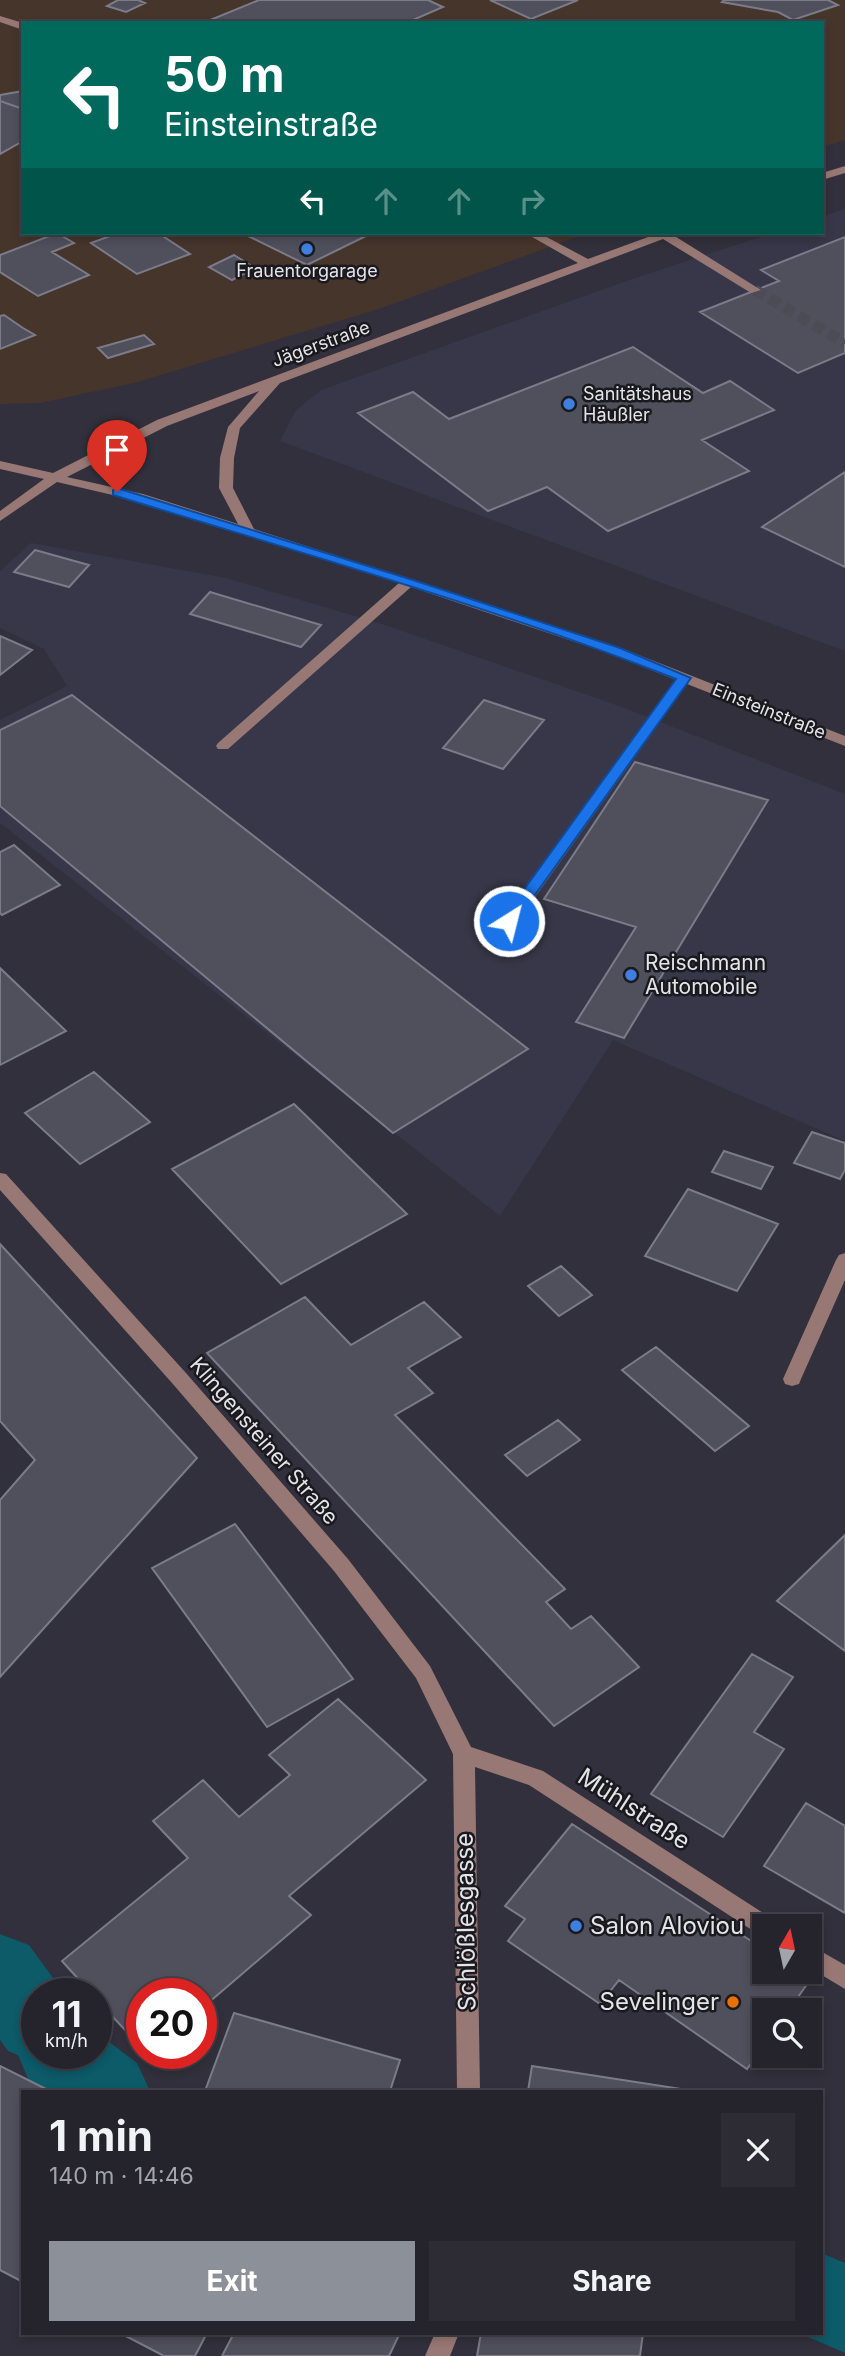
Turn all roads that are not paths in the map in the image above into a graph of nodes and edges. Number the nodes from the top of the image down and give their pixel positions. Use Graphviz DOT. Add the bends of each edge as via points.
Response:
graph roads {
  1 [pos="0,19"];
  2 [pos="21,26"];
  3 [pos="845,169"];
  4 [pos="824,176"];
  5 [pos="535,235"];
  6 [pos="663,235"];
  7 [pos="668,235"];
  8 [pos="586,263"];
  9 [pos="755,290"];
  10 [pos="278,379"];
  11 [pos="0,465"];
  12 [pos="54,478"];
  13 [pos="0,517"];
  14 [pos="248,531"];
  15 [pos="409,582"];
  16 [pos="684,678"];
  17 [pos="845,741"];
  18 [pos="223,746"];
  19 [pos="509,921"];
  20 [pos="0,1179"];
  21 [pos="845,1260"];
  22 [pos="792,1379"];
  23 [pos="464,1754"];
  24 [pos="752,1918"];
  25 [pos="822,1963"];
  26 [pos="845,1978"];
  27 [pos="468,2090"];
  28 [pos="446,2335"];
  29 [pos="437,2356"];
  1 -- 2 [label="street"];
  3 -- 4 [label="street"];
  5 -- 8 [label="street"];
  6 -- 8 [label="street, Jägerstraße"];
  7 -- 9 [label="street"];
  8 -- 10 [label="street, Jägerstraße"];
  10 -- 12 [label="street, Jägerstraße" via="162,423"];
  10 -- 14 [label="street" via="234,427 227,458 226,488"];
  11 -- 12 [label="street, Einsteinstraße"];
  12 -- 13 [label="street, Jägerstraße"];
  12 -- 14 [label="street, Einsteinstraße" via="138,497"];
  14 -- 15 [label="street, Einsteinstraße"];
  15 -- 16 [label="street, Einsteinstraße"];
  15 -- 18 [label="street"];
  16 -- 17 [label="street, Einsteinstraße"];
  16 -- 19 [label="street"];
  20 -- 23 [label="street, Klingensteiner Straße" via="341,1565 424,1672"];
  21 -- 22 [label="street"];
  23 -- 24 [label="street, Mühlstraße" via="536,1778"];
  23 -- 27 [label="street, Schlößlesgasse"];
  25 -- 26 [label="street"];
  28 -- 29 [label="street"];
}
